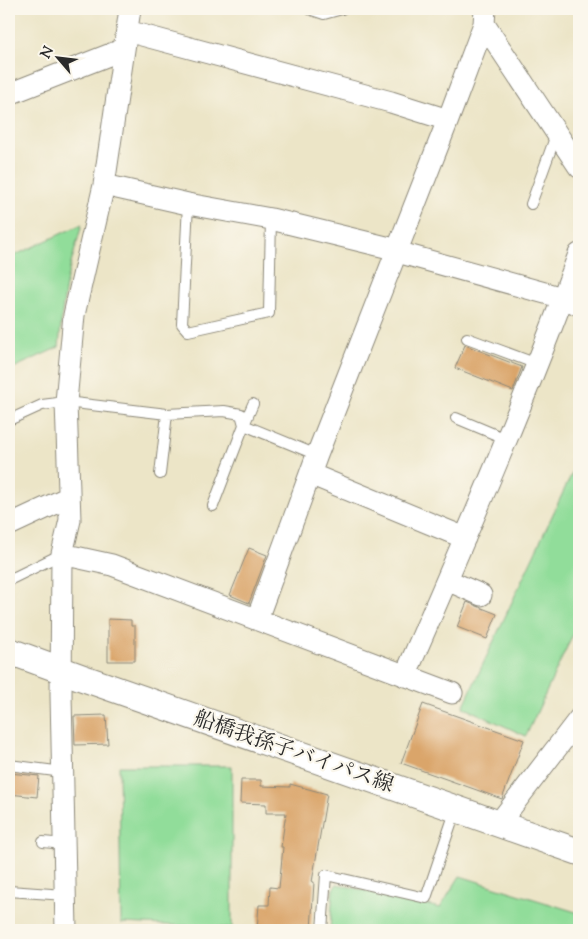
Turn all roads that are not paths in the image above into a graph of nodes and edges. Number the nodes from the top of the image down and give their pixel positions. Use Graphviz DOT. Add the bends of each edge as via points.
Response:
graph roads {
  1 [pos="130,9"];
  2 [pos="309,9"];
  3 [pos="342,9"];
  4 [pos="485,17"];
  5 [pos="126,40"];
  6 [pos="9,94"];
  7 [pos="448,120"];
  8 [pos="557,134"];
  9 [pos="577,158"];
  10 [pos="104,185"];
  11 [pos="188,204"];
  12 [pos="531,204"];
  13 [pos="271,219"];
  14 [pos="397,252"];
  15 [pos="579,254"];
  16 [pos="571,301"];
  17 [pos="467,338"];
  18 [pos="537,364"];
  19 [pos="66,402"];
  20 [pos="253,404"];
  21 [pos="167,414"];
  22 [pos="456,418"];
  23 [pos="9,420"];
  24 [pos="244,425"];
  25 [pos="506,439"];
  26 [pos="314,464"];
  27 [pos="160,474"];
  28 [pos="69,497"];
  29 [pos="212,506"];
  30 [pos="9,525"];
  31 [pos="464,538"];
  32 [pos="62,554"];
  33 [pos="9,580"];
  34 [pos="447,580"];
  35 [pos="480,595"];
  36 [pos="257,619"];
  37 [pos="9,651"];
  38 [pos="61,670"];
  39 [pos="405,676"];
  40 [pos="452,693"];
  41 [pos="579,719"];
  42 [pos="9,765"];
  43 [pos="63,772"];
  44 [pos="456,808"];
  45 [pos="499,823"];
  46 [pos="579,852"];
  47 [pos="9,891"];
  48 [pos="66,895"];
  49 [pos="66,930"];
  50 [pos="322,930"];
  1 -- 5 [label="street"];
  2 -- 3 [label="lane" via="324,14"];
  4 -- 7 [label="street"];
  4 -- 8 [label="street"];
  5 -- 6 [label="street"];
  5 -- 7 [label="street" via="391,102"];
  5 -- 10 [label="street"];
  7 -- 14 [label="street"];
  8 -- 9 [label="street"];
  8 -- 12 [label="lane"];
  10 -- 11 [label="street"];
  10 -- 19 [label="street" via="74,315"];
  11 -- 13 [label="street"];
  11 -- 13 [label="lane" via="182,324 188,331 269,313"];
  13 -- 14 [label="street"];
  14 -- 16 [label="street"];
  14 -- 26 [label="street"];
  15 -- 16 [label="street"];
  16 -- 18 [label="street"];
  17 -- 18 [label="lane"];
  18 -- 25 [label="street"];
  19 -- 21 [label="lane"];
  19 -- 23 [label="lane" via="42,405"];
  19 -- 28 [label="street"];
  20 -- 24 [label="lane"];
  21 -- 24 [label="lane" via="224,411 242,414"];
  21 -- 27 [label="lane"];
  22 -- 25 [label="lane"];
  24 -- 26 [label="lane"];
  24 -- 29 [label="lane"];
  25 -- 31 [label="street"];
  26 -- 31 [label="street"];
  26 -- 36 [label="street"];
  28 -- 30 [label="street"];
  28 -- 32 [label="street" via="70,520"];
  31 -- 34 [label="street"];
  32 -- 33 [label="lane"];
  32 -- 36 [label="street" via="112,565"];
  32 -- 38 [label="street"];
  34 -- 35 [label="street"];
  34 -- 39 [label="street"];
  36 -- 39 [label="street"];
  37 -- 38 [label="street, 船橋我孫子バイパス線"];
  38 -- 43 [label="street"];
  38 -- 44 [label="street, 船橋我孫子バイパス線"];
  39 -- 40 [label="street"];
  41 -- 45 [label="street"];
  42 -- 43 [label="lane"];
  43 -- 48 [label="street" via="54,843"];
  44 -- 45 [label="street, 船橋我孫子バイパス線"];
  44 -- 50 [label="lane" via="426,898 326,875"];
  45 -- 46 [label="street, 船橋我孫子バイパス線"];
  47 -- 48 [label="lane"];
  48 -- 49 [label="street"];
}
